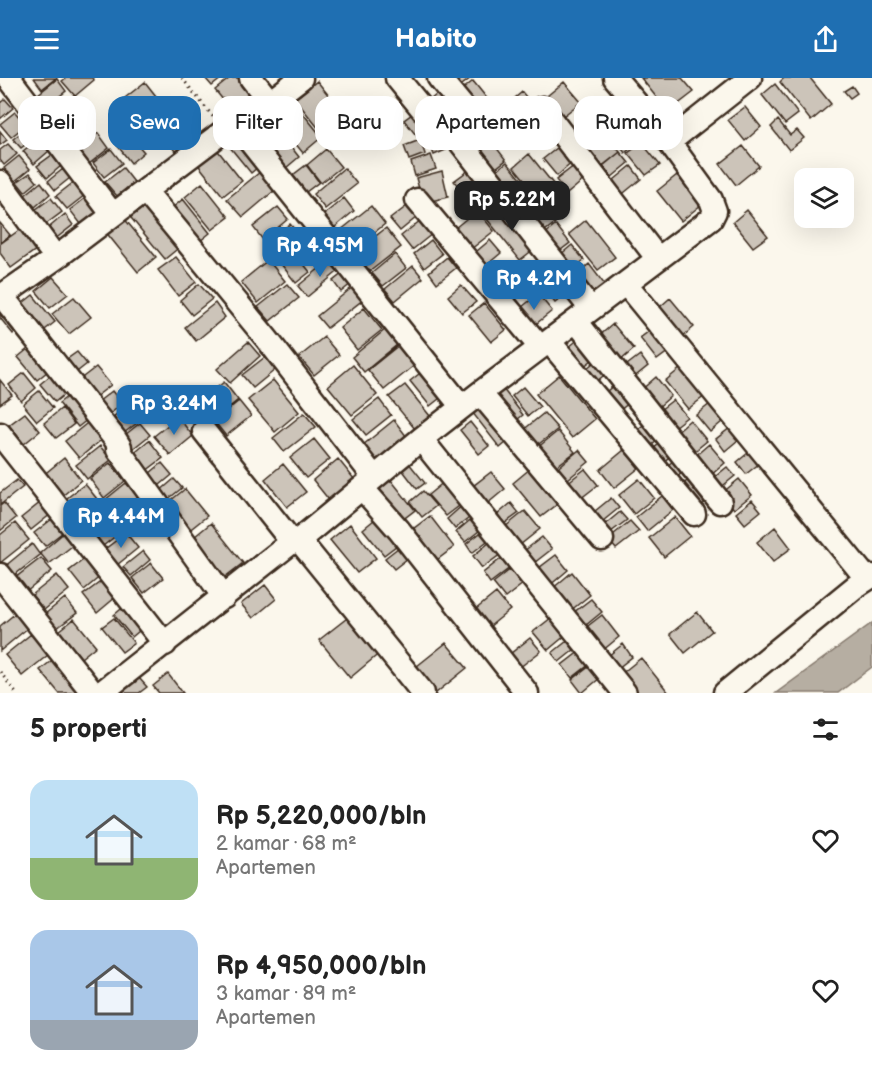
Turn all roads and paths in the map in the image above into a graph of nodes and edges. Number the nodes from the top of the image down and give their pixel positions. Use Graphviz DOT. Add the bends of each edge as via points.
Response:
graph roads {
  1 [pos="9,78"];
  2 [pos="182,78"];
  3 [pos="251,78"];
  4 [pos="301,78"];
  5 [pos="397,78"];
  6 [pos="439,78"];
  7 [pos="615,78"];
  8 [pos="750,78"];
  9 [pos="265,96"];
  10 [pos="278,96"];
  11 [pos="630,96"];
  12 [pos="415,100"];
  13 [pos="213,110"];
  14 [pos="683,131"];
  15 [pos="562,134"];
  16 [pos="213,140"];
  17 [pos="249,150"];
  18 [pos="675,150"];
  19 [pos="0,182"];
  20 [pos="146,192"];
  21 [pos="417,200"];
  22 [pos="113,215"];
  23 [pos="57,258"];
  24 [pos="658,259"];
  25 [pos="626,284"];
  26 [pos="1,296"];
  27 [pos="584,315"];
  28 [pos="544,344"];
  29 [pos="480,393"];
  30 [pos="462,407"];
  31 [pos="204,431"];
  32 [pos="0,434"];
  33 [pos="421,439"];
  34 [pos="368,483"];
  35 [pos="720,502"];
  36 [pos="694,514"];
  37 [pos="602,539"];
  38 [pos="296,541"];
  39 [pos="0,575"];
  40 [pos="869,578"];
  41 [pos="224,597"];
  42 [pos="165,644"];
  43 [pos="0,672"];
  44 [pos="16,693"];
  45 [pos="93,693"];
  46 [pos="101,693"];
  47 [pos="423,693"];
  48 [pos="527,693"];
  49 [pos="625,693"];
  50 [pos="725,693"];
  1 -- 22 [label="street"];
  2 -- 13 [label="path"];
  3 -- 9 [label="street"];
  4 -- 10 [label="street"];
  5 -- 12 [label="street"];
  6 -- 27 [label="street" via="473,119 471,125 459,132 461,143"];
  7 -- 11 [label="street"];
  8 -- 14 [label="street"];
  15 -- 24 [label="street"];
  16 -- 20 [label="street"];
  17 -- 30 [label="street"];
  18 -- 24 [label="street" via="715,211 711,219"];
  19 -- 23 [label="street"];
  20 -- 22 [label="street"];
  20 -- 34 [label="street" via="267,339"];
  21 -- 28 [label="street"];
  22 -- 23 [label="street"];
  23 -- 26 [label="street"];
  24 -- 25 [label="street"];
  25 -- 27 [label="street"];
  25 -- 40 [label="street"];
  26 -- 41 [label="street" via="115,439 118,449"];
  27 -- 28 [label="street"];
  27 -- 35 [label="street"];
  28 -- 29 [label="street"];
  28 -- 36 [label="street"];
  29 -- 30 [label="street"];
  29 -- 37 [label="street"];
  30 -- 33 [label="street"];
  31 -- 38 [label="street"];
  32 -- 42 [label="street"];
  33 -- 34 [label="street"];
  33 -- 49 [label="street"];
  34 -- 38 [label="street"];
  34 -- 48 [label="street" via="399,530"];
  38 -- 41 [label="street"];
  38 -- 47 [label="street"];
  39 -- 45 [label="street"];
  40 -- 50 [label="street"];
  41 -- 42 [label="street"];
  42 -- 46 [label="street"];
  43 -- 44 [label="path"];
}
